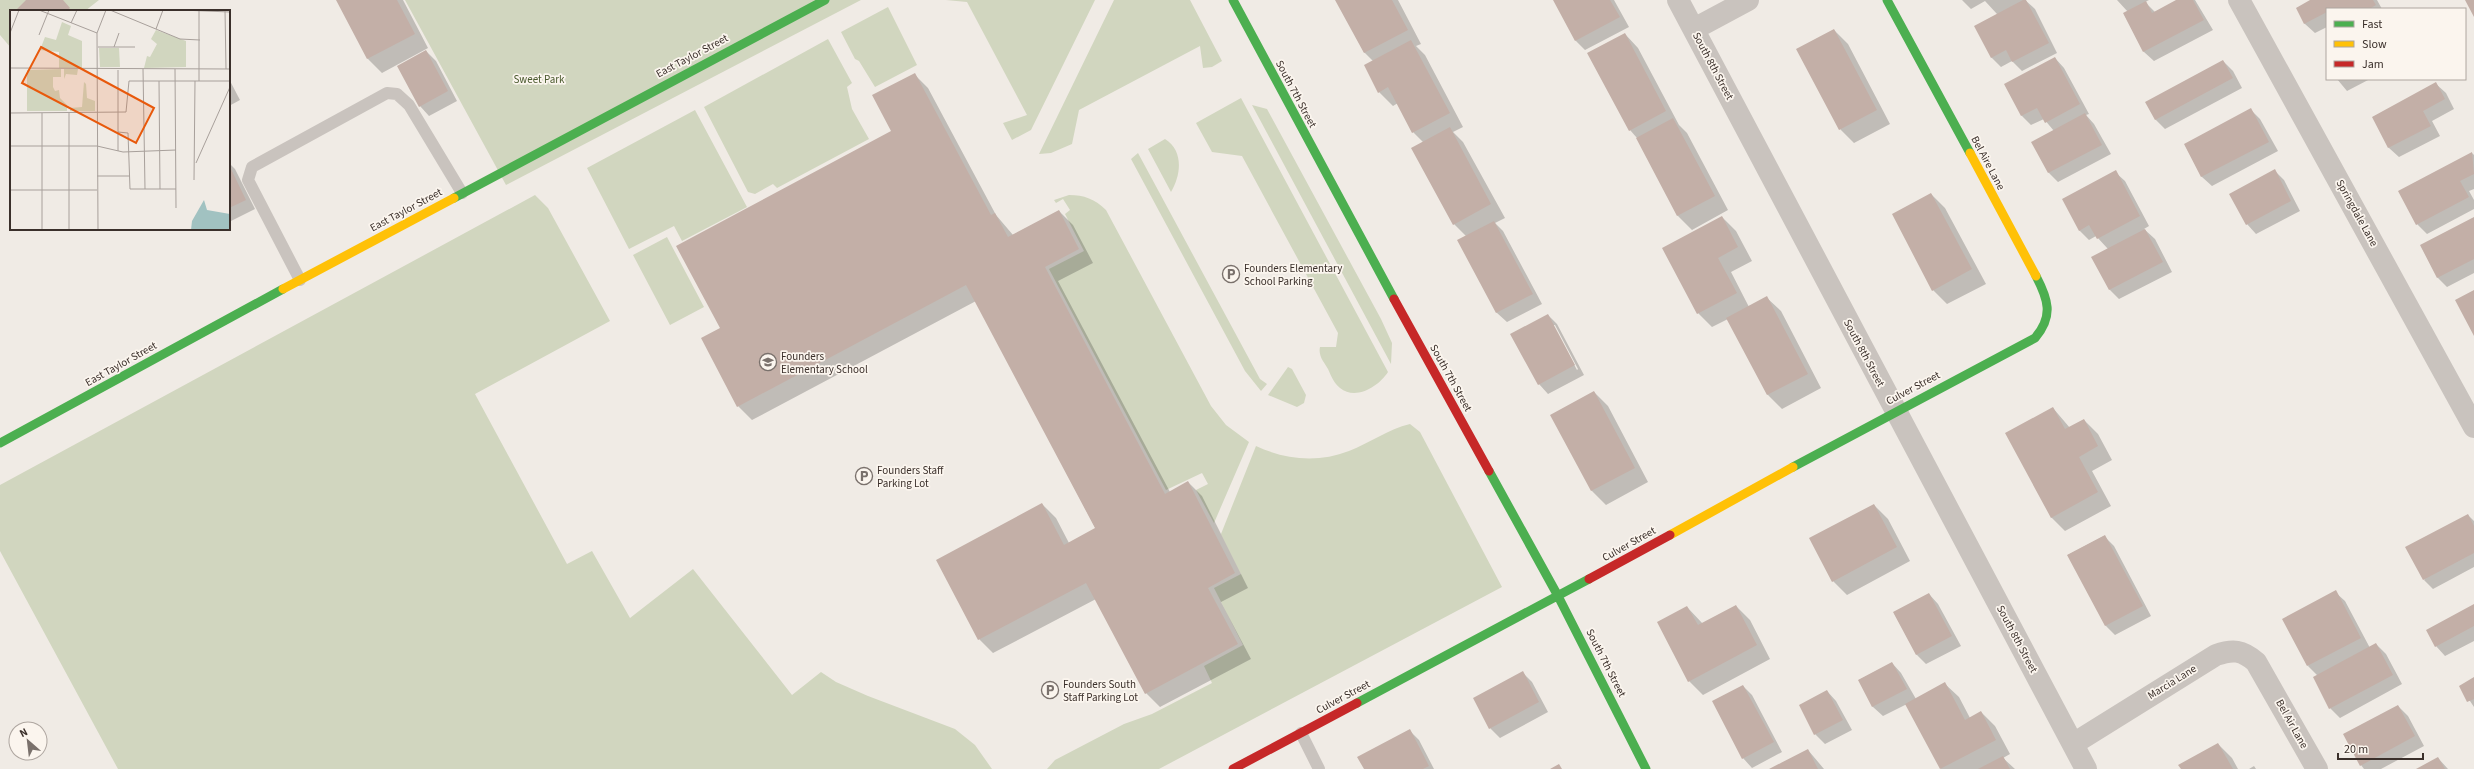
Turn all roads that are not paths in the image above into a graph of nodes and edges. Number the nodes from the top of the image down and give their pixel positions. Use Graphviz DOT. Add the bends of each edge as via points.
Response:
graph roads {
  1 [pos="825,0"];
  2 [pos="1233,0"];
  3 [pos="1678,0"];
  4 [pos="1748,0"];
  5 [pos="1887,0"];
  6 [pos="2239,0"];
  7 [pos="1694,29"];
  8 [pos="462,193"];
  9 [pos="300,280"];
  10 [pos="2035,338"];
  11 [pos="1895,411"];
  12 [pos="2474,427"];
  13 [pos="0,443"];
  14 [pos="1558,596"];
  15 [pos="2267,680"];
  16 [pos="1301,733"];
  17 [pos="2073,744"];
  18 [pos="1233,769"];
  19 [pos="1319,769"];
  20 [pos="1646,769"];
  21 [pos="2086,769"];
  22 [pos="2317,769"];
  1 -- 8 [label="street, East Taylor Street"];
  2 -- 14 [label="street, South 7th Street" via="1439,383"];
  3 -- 7 [label="street, South 8th Street"];
  4 -- 7 [label="street"];
  5 -- 10 [label="street, Bel Aire Lane" via="2046,295 2048,320"];
  6 -- 12 [label="street, Springdale Lane"];
  7 -- 11 [label="street, South 8th Street"];
  8 -- 9 [label="street, East Taylor Street"];
  8 -- 9 [label="lane" via="409,105 397,94 387,93 252,168 248,180"];
  9 -- 13 [label="street, East Taylor Street"];
  10 -- 11 [label="street, Culver Street"];
  11 -- 14 [label="street, Culver Street"];
  11 -- 17 [label="street, South 8th Street"];
  14 -- 16 [label="street, Culver Street"];
  14 -- 20 [label="street, South 7th Street"];
  15 -- 17 [label="street, Marcia Lane" via="2256,662 2246,653 2237,650 2216,655"];
  15 -- 22 [label="street, Bel Air Lane"];
  16 -- 18 [label="street, Culver Street"];
  16 -- 19 [label="lane"];
  17 -- 21 [label="street, South 8th Street"];
}
